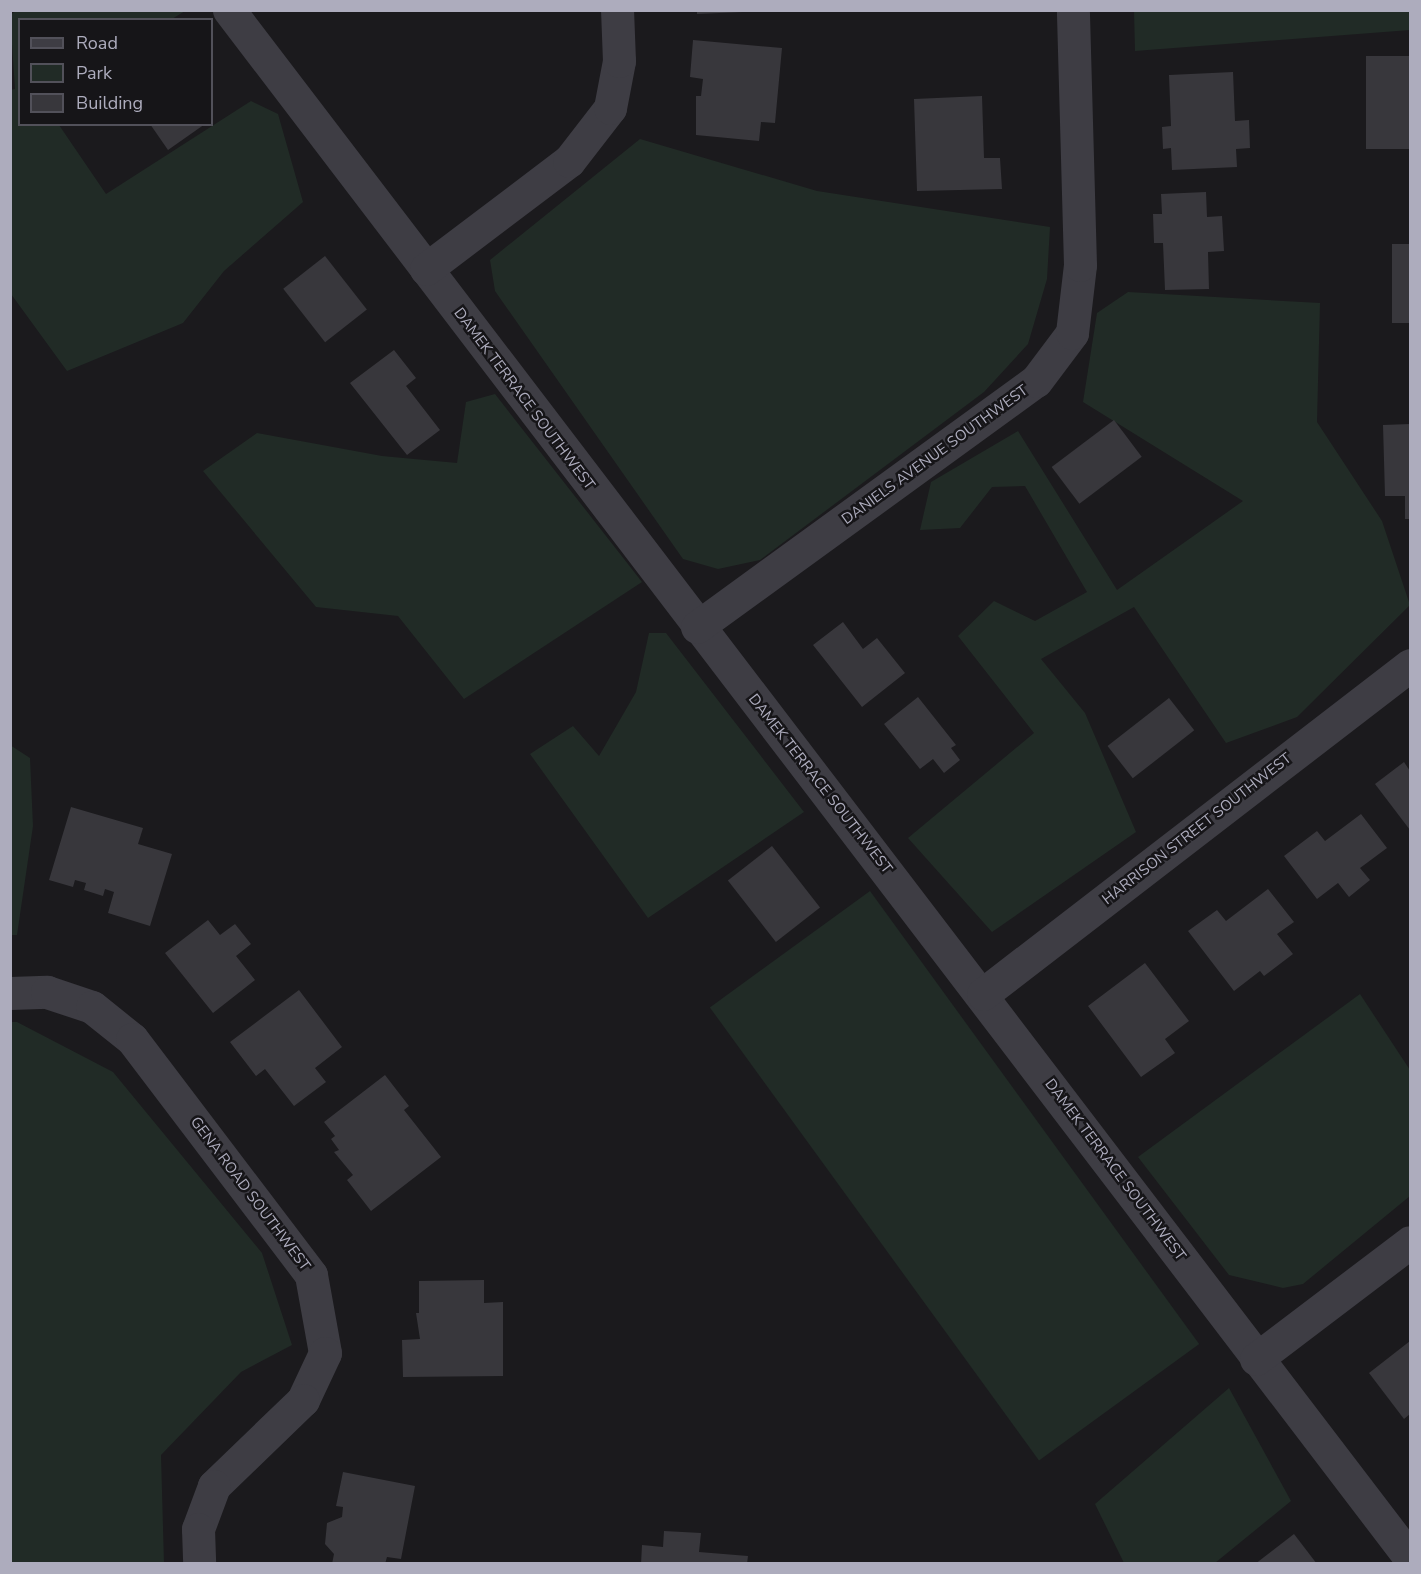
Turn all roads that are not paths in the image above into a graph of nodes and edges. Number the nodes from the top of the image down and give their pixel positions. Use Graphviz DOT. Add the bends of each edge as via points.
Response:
graph roads {
  1 [pos="229,10"];
  2 [pos="617,10"];
  3 [pos="1072,10"];
  4 [pos="426,269"];
  5 [pos="697,627"];
  6 [pos="1410,665"];
  7 [pos="10,993"];
  8 [pos="982,994"];
  9 [pos="1410,1242"];
  10 [pos="1256,1359"];
  11 [pos="1410,1558"];
  12 [pos="199,1563"];
  1 -- 4 [label="street, DAMEK TERRACE SOUTHWEST"];
  2 -- 4 [label="street" via="619,61 610,108 569,161"];
  3 -- 5 [label="street, DANIELS AVENUE SOUTHWEST" via="1080,265 1072,333 1036,381"];
  4 -- 5 [label="street, DAMEK TERRACE SOUTHWEST"];
  5 -- 8 [label="street, DAMEK TERRACE SOUTHWEST"];
  6 -- 8 [label="street, HARRISON STREET SOUTHWEST"];
  7 -- 12 [label="street, GENA ROAD SOUTHWEST" via="47,992 92,1007 132,1039 311,1275 325,1353 303,1400 214,1486 198,1529"];
  8 -- 10 [label="street, DAMEK TERRACE SOUTHWEST"];
  9 -- 10 [label="street"];
  10 -- 11 [label="street, DAMEK TERRACE SOUTHWEST"];
}
